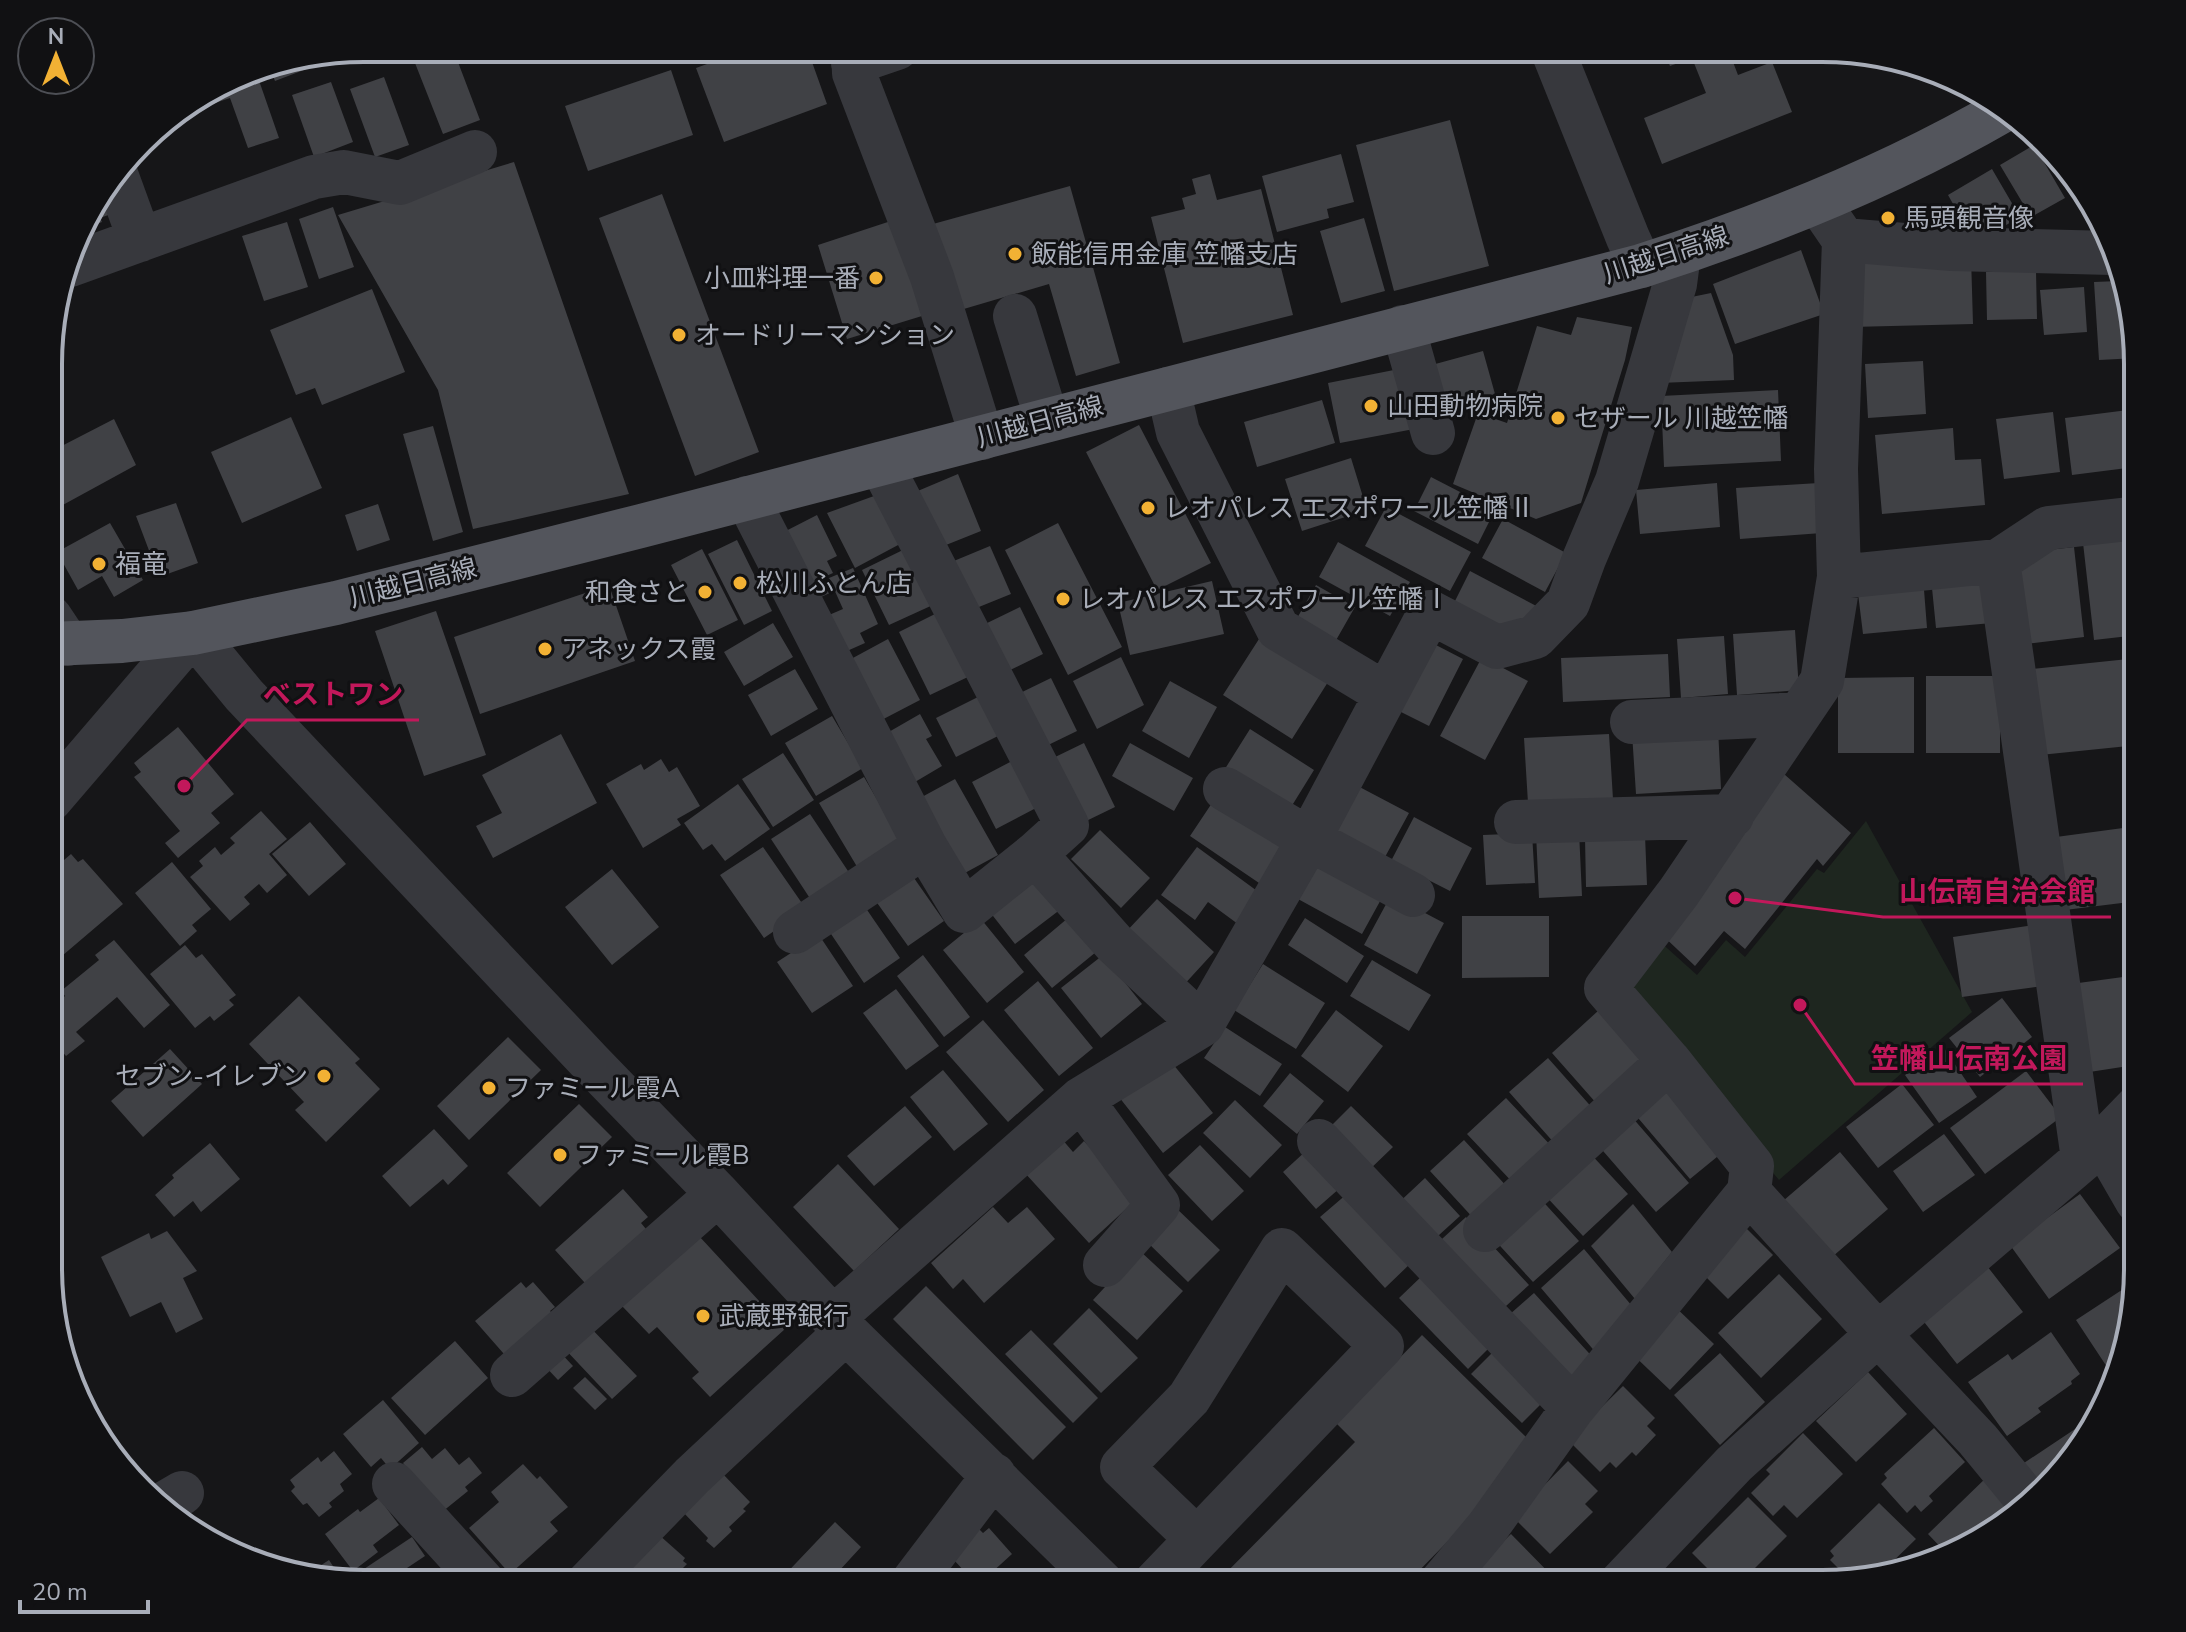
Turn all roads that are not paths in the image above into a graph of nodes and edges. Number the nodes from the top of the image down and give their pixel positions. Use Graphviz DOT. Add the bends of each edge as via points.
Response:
graph roads {
  1 [pos="853,62"];
  2 [pos="1557,62"];
  3 [pos="1994,116"];
  4 [pos="475,152"];
  5 [pos="120,186"];
  6 [pos="1818,202"];
  7 [pos="140,240"];
  8 [pos="1844,240"];
  9 [pos="2103,253"];
  10 [pos="1660,260"];
  11 [pos="80,261"];
  12 [pos="1015,316"];
  13 [pos="1403,327"];
  14 [pos="1168,389"];
  15 [pos="1047,420"];
  16 [pos="1433,433"];
  17 [pos="982,438"];
  18 [pos="881,464"];
  19 [pos="747,498"];
  20 [pos="2124,520"];
  21 [pos="1998,561"];
  22 [pos="1839,577"];
  23 [pos="193,633"];
  24 [pos="62,636"];
  25 [pos="1386,694"];
  26 [pos="1799,714"];
  27 [pos="1632,722"];
  28 [pos="62,786"];
  29 [pos="1225,789"];
  30 [pos="1732,816"];
  31 [pos="1516,822"];
  32 [pos="1309,839"];
  33 [pos="925,846"];
  34 [pos="1035,854"];
  35 [pos="1413,895"];
  36 [pos="795,932"];
  37 [pos="1202,1025"];
  38 [pos="1669,1061"];
  39 [pos="1081,1099"];
  40 [pos="2124,1120"];
  41 [pos="1319,1141"];
  42 [pos="2093,1150"];
  43 [pos="2124,1186"];
  44 [pos="1749,1192"];
  45 [pos="718,1194"];
  46 [pos="1485,1230"];
  47 [pos="1105,1265"];
  48 [pos="839,1325"];
  49 [pos="1878,1334"];
  50 [pos="512,1375"];
  51 [pos="1573,1408"];
  52 [pos="994,1475"];
  53 [pos="394,1484"];
  54 [pos="2022,1494"];
  55 [pos="1197,1539"];
  56 [pos="472,1570"];
  57 [pos="601,1570"];
  58 [pos="922,1570"];
  59 [pos="1089,1570"];
  60 [pos="1167,1570"];
  61 [pos="1452,1570"];
  62 [pos="1633,1570"];
  1 -- 17 [label="street" via="932,277"];
  2 -- 10 [label="street" via="1628,238"];
  3 -- 6 [label="main road, 川越日高線"];
  4 -- 7 [label="street" via="400,183 344,172 314,177"];
  5 -- 7 [label="street"];
  6 -- 8 [label="street"];
  6 -- 10 [label="main road, 川越日高線"];
  7 -- 11 [label="street"];
  8 -- 9 [label="street"];
  8 -- 22 [label="street" via="1836,469"];
  10 -- 13 [label="main road, 川越日高線"];
  10 -- 25 [label="street" via="1675,284 1617,481 1568,603 1535,637 1497,647 1430,612"];
  12 -- 15 [label="street"];
  13 -- 14 [label="main road, 川越日高線"];
  13 -- 16 [label="street"];
  14 -- 15 [label="main road, 川越日高線"];
  14 -- 25 [label="street" via="1178,432 1278,629"];
  15 -- 17 [label="main road, 川越日高線"];
  17 -- 18 [label="main road, 川越日高線"];
  18 -- 19 [label="main road, 川越日高線"];
  18 -- 34 [label="street" via="1067,825"];
  19 -- 23 [label="main road, 川越日高線" via="336,603"];
  19 -- 33 [label="street"];
  20 -- 21 [label="street" via="2048,528"];
  21 -- 22 [label="street"];
  21 -- 42 [label="street"];
  22 -- 26 [label="street" via="1822,681"];
  23 -- 24 [label="main road, 川越日高線" via="122,641"];
  23 -- 28 [label="street"];
  23 -- 45 [label="street" via="255,706"];
  25 -- 32 [label="street"];
  26 -- 27 [label="street"];
  26 -- 30 [label="street"];
  29 -- 32 [label="street"];
  30 -- 31 [label="street"];
  30 -- 38 [label="street" via="1606,988"];
  32 -- 35 [label="street"];
  32 -- 37 [label="street"];
  33 -- 34 [label="street" via="964,911"];
  33 -- 36 [label="street"];
  34 -- 37 [label="street" via="1115,944"];
  37 -- 39 [label="street"];
  38 -- 44 [label="street" via="1752,1166"];
  38 -- 46 [label="street"];
  39 -- 47 [label="street" via="1158,1205"];
  39 -- 48 [label="street"];
  40 -- 42 [label="street"];
  41 -- 51 [label="street"];
  42 -- 43 [label="street"];
  42 -- 49 [label="street"];
  44 -- 49 [label="street"];
  44 -- 51 [label="street"];
  45 -- 48 [label="street"];
  45 -- 50 [label="street"];
  48 -- 52 [label="street"];
  48 -- 57 [label="street"];
  49 -- 54 [label="street"];
  49 -- 62 [label="street" via="1734,1464"];
  51 -- 61 [label="street"];
  52 -- 58 [label="street"];
  52 -- 59 [label="street"];
  53 -- 56 [label="street"];
  55 -- 55 [label="street" via="1382,1346 1282,1250 1189,1398 1122,1467"];
  55 -- 60 [label="street"];
}
